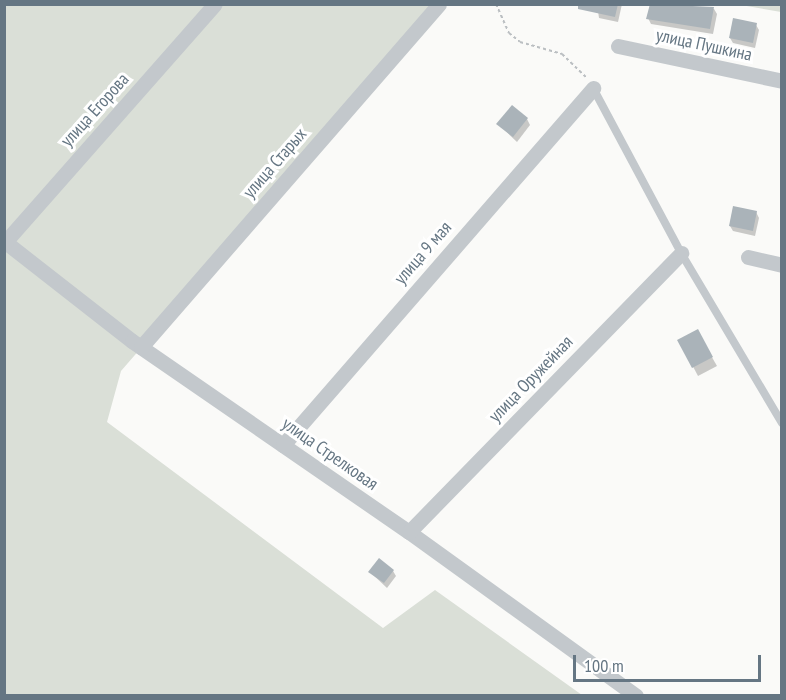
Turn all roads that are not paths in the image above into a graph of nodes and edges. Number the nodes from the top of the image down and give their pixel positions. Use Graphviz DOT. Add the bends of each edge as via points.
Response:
graph roads {
  1 [pos="215,4"];
  2 [pos="439,4"];
  3 [pos="618,46"];
  4 [pos="782,81"];
  5 [pos="593,88"];
  6 [pos="5,241"];
  7 [pos="681,253"];
  8 [pos="748,257"];
  9 [pos="782,265"];
  10 [pos="141,347"];
  11 [pos="782,423"];
  12 [pos="283,445"];
  13 [pos="409,532"];
  14 [pos="636,696"];
  1 -- 6 [label="street, улица Егорова"];
  2 -- 10 [label="street, улица Старых"];
  3 -- 4 [label="street, улица Пушкина"];
  5 -- 7 [label="lane"];
  5 -- 12 [label="street, улица 9 мая"];
  6 -- 10 [label="street, улица Стрелковая"];
  7 -- 11 [label="lane"];
  7 -- 13 [label="street, улица Оружейная"];
  8 -- 9 [label="street"];
  10 -- 12 [label="street, улица Стрелковая"];
  12 -- 13 [label="street, улица Стрелковая"];
  13 -- 14 [label="street, улица Стрелковая"];
}
